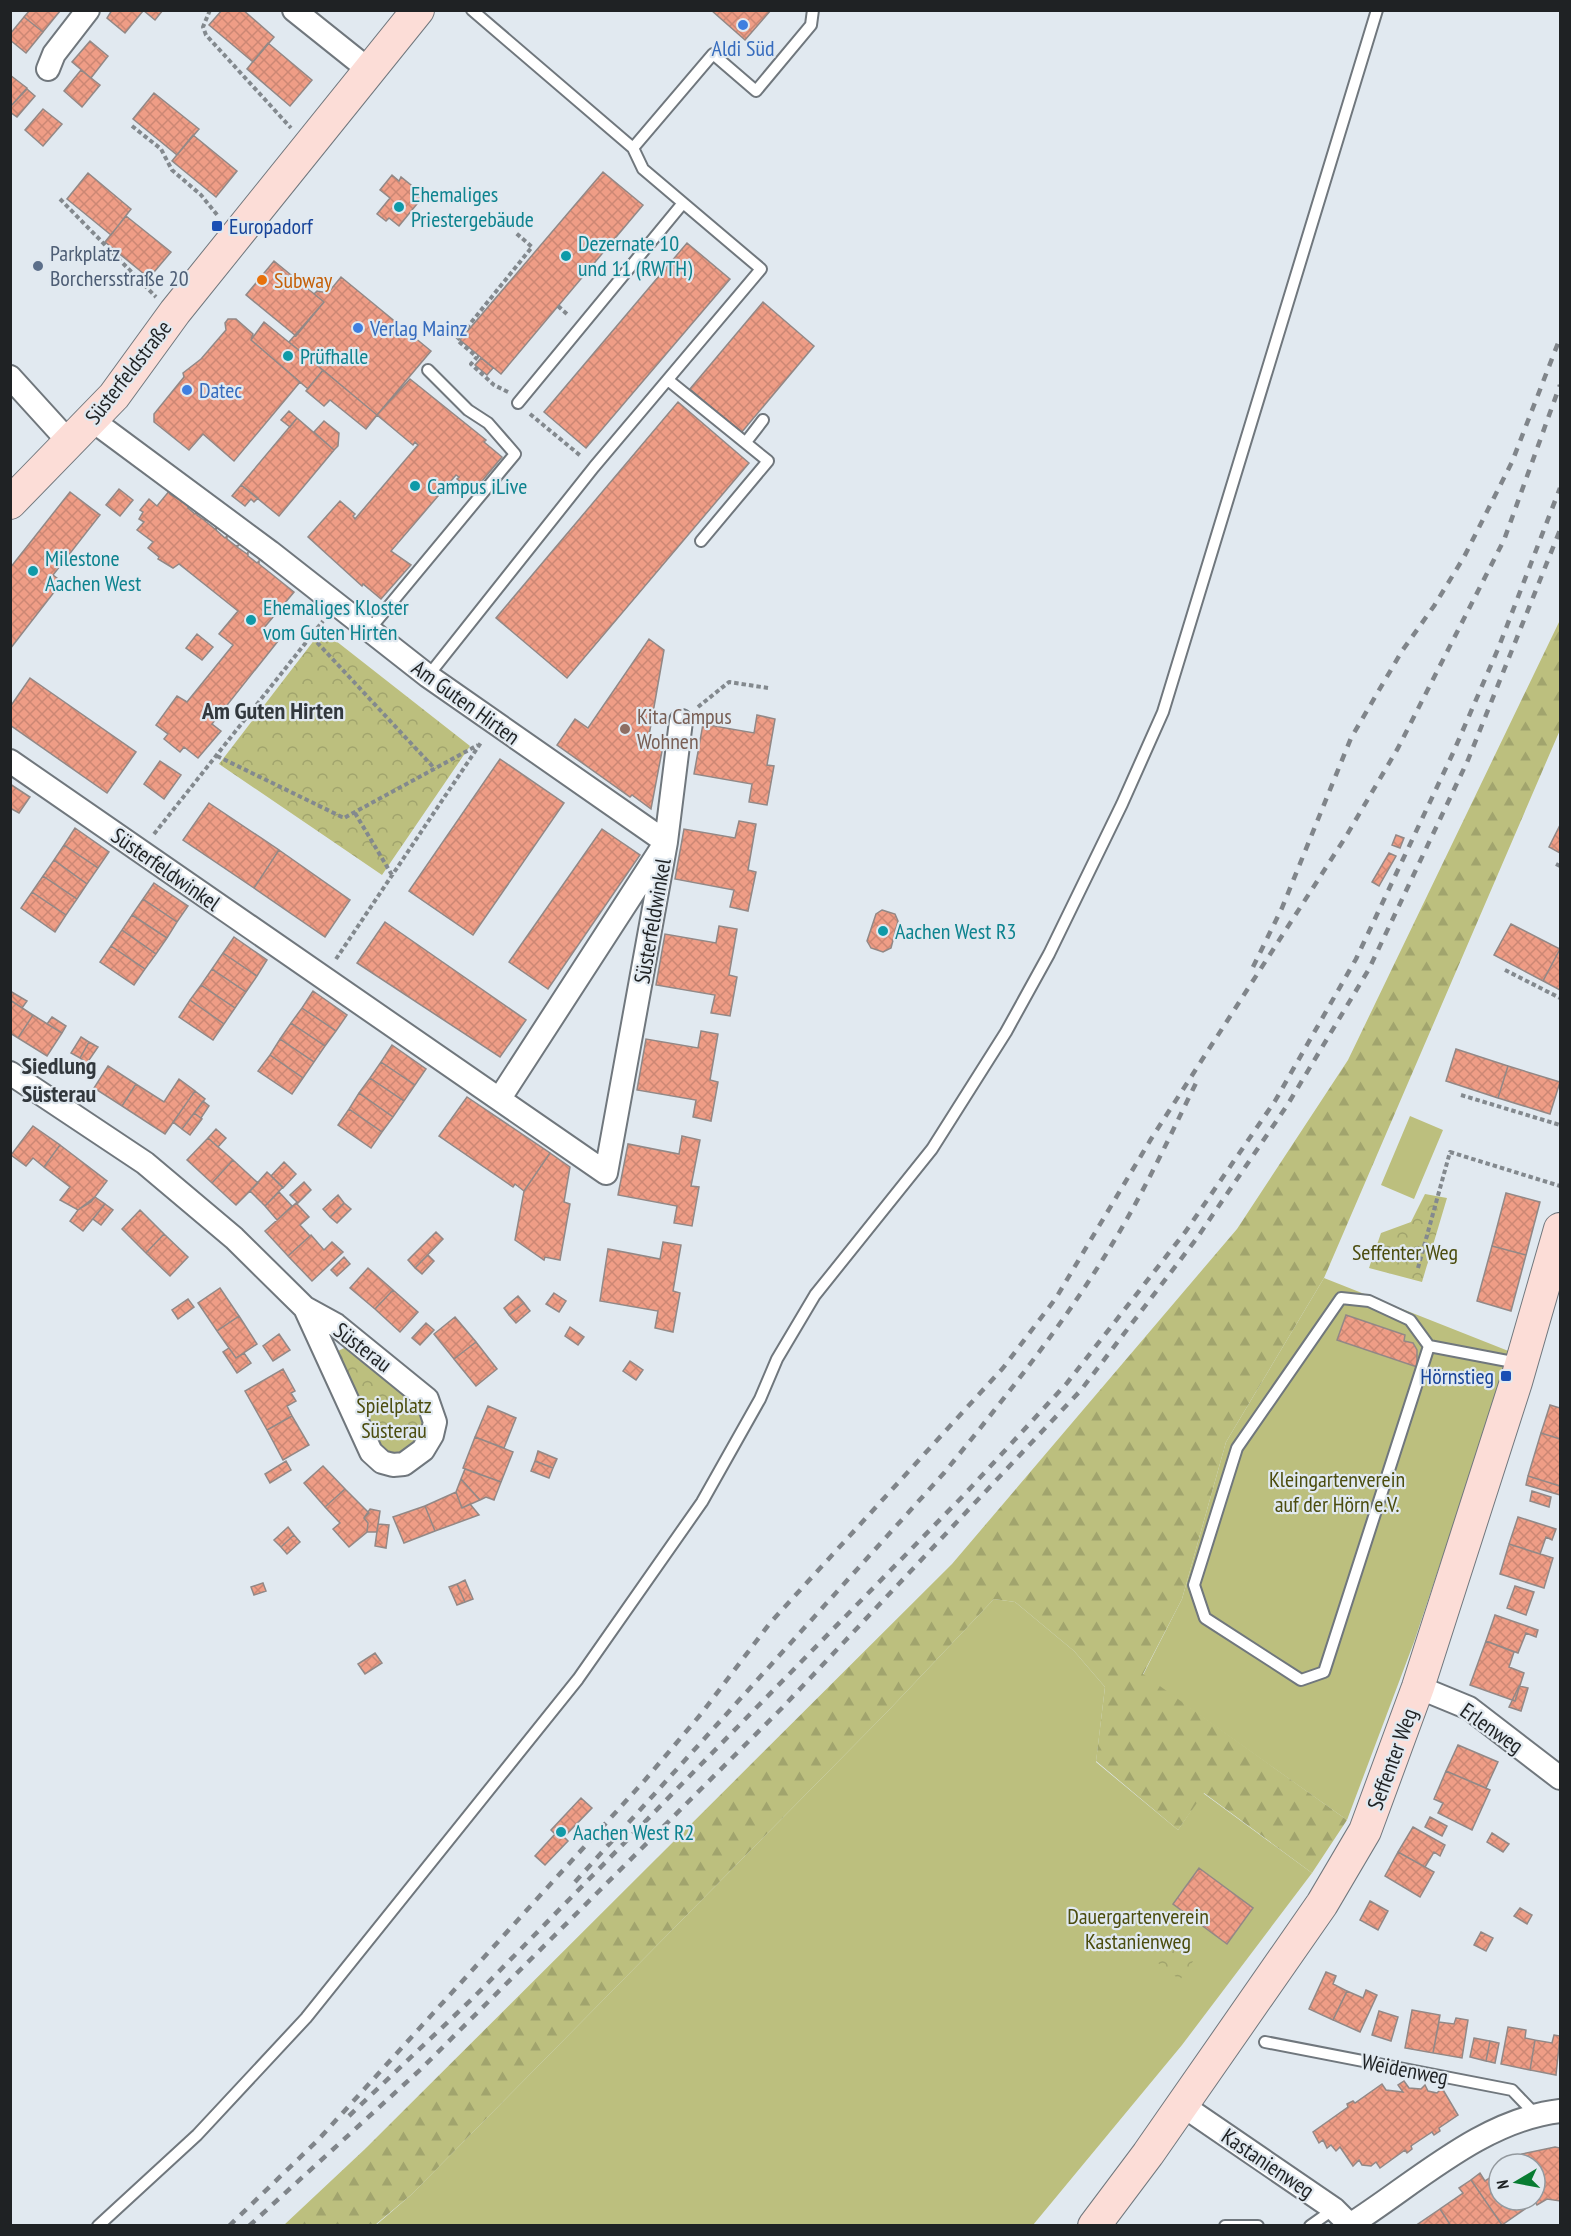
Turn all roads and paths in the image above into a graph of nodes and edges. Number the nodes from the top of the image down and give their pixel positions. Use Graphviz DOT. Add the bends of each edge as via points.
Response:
graph roads {
  1 [pos="88,10"];
  2 [pos="210,10"];
  3 [pos="294,10"];
  4 [pos="418,10"];
  5 [pos="472,10"];
  6 [pos="813,10"];
  7 [pos="1377,10"];
  8 [pos="48,69"];
  9 [pos="369,69"];
  10 [pos="283,117"];
  11 [pos="132,126"];
  12 [pos="633,148"];
  13 [pos="60,199"];
  14 [pos="683,203"];
  15 [pos="212,209"];
  16 [pos="516,233"];
  17 [pos="147,291"];
  18 [pos="558,306"];
  19 [pos="566,313"];
  20 [pos="428,370"];
  21 [pos="10,377"];
  22 [pos="668,380"];
  23 [pos="507,391"];
  24 [pos="518,404"];
  25 [pos="92,420"];
  26 [pos="763,420"];
  27 [pos="746,442"];
  28 [pos="70,443"];
  29 [pos="594,467"];
  30 [pos="10,502"];
  31 [pos="701,541"];
  32 [pos="336,604"];
  33 [pos="369,630"];
  34 [pos="312,637"];
  35 [pos="428,676"];
  36 [pos="768,688"];
  37 [pos="681,721"];
  38 [pos="494,723"];
  39 [pos="479,745"];
  40 [pos="217,756"];
  41 [pos="10,761"];
  42 [pos="435,769"];
  43 [pos="355,813"];
  44 [pos="666,842"];
  45 [pos="140,851"];
  46 [pos="392,875"];
  47 [pos="1505,970"];
  48 [pos="324,977"];
  49 [pos="1560,998"];
  50 [pos="10,1073"];
  51 [pos="1461,1095"];
  52 [pos="500,1098"];
  53 [pos="1560,1125"];
  54 [pos="1560,1186"];
  55 [pos="1560,1229"];
  56 [pos="1418,1268"];
  57 [pos="305,1308"];
  58 [pos="1429,1346"];
  59 [pos="1521,1364"];
  60 [pos="1418,1687"];
  61 [pos="1560,1778"];
  62 [pos="1264,2042"];
  63 [pos="1182,2105"];
  64 [pos="1560,2111"];
  65 [pos="1536,2114"];
  66 [pos="1345,2220"];
  67 [pos="98,2226"];
  68 [pos="1094,2226"];
  69 [pos="1225,2226"];
  70 [pos="1258,2226"];
  71 [pos="1310,2226"];
  1 -- 8 [label="street" via="54,54"];
  2 -- 10 [label="path" via="203,27 206,35"];
  3 -- 9 [label="street"];
  4 -- 9 [label="street, Süsterfeldstraße"];
  5 -- 12 [label="lane"];
  6 -- 12 [label="lane" via="811,25 756,91 713,54"];
  7 -- 67 [label="lane" via="1163,712 1065,922 1006,1032 933,1149 815,1295 702,1502 578,1679 306,2018 197,2135"];
  9 -- 25 [label="street, Süsterfeldstraße"];
  11 -- 15 [label="path" via="161,149 172,170"];
  12 -- 14 [label="lane" via="643,169"];
  13 -- 17 [label="path"];
  14 -- 22 [label="lane" via="761,269"];
  14 -- 24 [label="lane"];
  16 -- 23 [label="path" via="532,247 457,340 477,357 471,364"];
  18 -- 19 [label="path"];
  20 -- 33 [label="lane" via="468,410 488,423 515,454"];
  21 -- 28 [label="street"];
  22 -- 27 [label="lane"];
  22 -- 29 [label="lane"];
  24 -- 29 [label="path"];
  25 -- 28 [label="street, Süsterfeldstraße"];
  25 -- 32 [label="street, Am Guten Hirten"];
  26 -- 27 [label="lane"];
  27 -- 31 [label="lane" via="768,461"];
  28 -- 30 [label="street, Süsterfeldstraße"];
  29 -- 35 [label="lane"];
  32 -- 33 [label="street, Am Guten Hirten"];
  32 -- 34 [label="path"];
  33 -- 35 [label="street, Am Guten Hirten"];
  34 -- 40 [label="path"];
  34 -- 42 [label="path"];
  35 -- 38 [label="street, Am Guten Hirten"];
  36 -- 37 [label="path" via="729,682"];
  37 -- 44 [label="street"];
  38 -- 39 [label="path"];
  38 -- 44 [label="street, Am Guten Hirten"];
  39 -- 42 [label="path"];
  39 -- 46 [label="path"];
  40 -- 43 [label="path" via="344,818"];
  40 -- 45 [label="path"];
  41 -- 45 [label="street, Süsterfeldwinkel"];
  42 -- 43 [label="path"];
  43 -- 46 [label="path"];
  44 -- 52 [label="street, Süsterfeldwinkel"];
  44 -- 52 [label="street, Süsterfeldwinkel" via="606,1173"];
  45 -- 48 [label="street, Süsterfeldwinkel"];
  46 -- 48 [label="path"];
  47 -- 49 [label="path"];
  48 -- 52 [label="street, Süsterfeldwinkel"];
  50 -- 57 [label="street, Süsterau" via="145,1163 234,1238"];
  51 -- 53 [label="path"];
  54 -- 56 [label="path" via="1450,1152"];
  55 -- 59 [label="street, Seffenter Weg"];
  57 -- 57 [label="street, Süsterau" via="371,1452 382,1462 404,1464 423,1450 432,1435 435,1422 428,1399 336,1325"];
  58 -- 58 [label="lane" via="1324,1672 1301,1680 1205,1618 1194,1585 1238,1448 1341,1298 1369,1300 1410,1320"];
  58 -- 59 [label="lane"];
  59 -- 60 [label="street, Seffenter Weg"];
  60 -- 61 [label="street, Erlenweg" via="1469,1708"];
  60 -- 63 [label="street, Seffenter Weg" via="1365,1831 1349,1861"];
  62 -- 65 [label="lane, Weidenweg" via="1512,2090"];
  63 -- 66 [label="street, Kastanienweg"];
  63 -- 68 [label="street, Seffenter Weg"];
  64 -- 65 [label="street"];
  65 -- 66 [label="street" via="1507,2123 1478,2139"];
  66 -- 71 [label="lane"];
  69 -- 70 [label="lane"];
}
